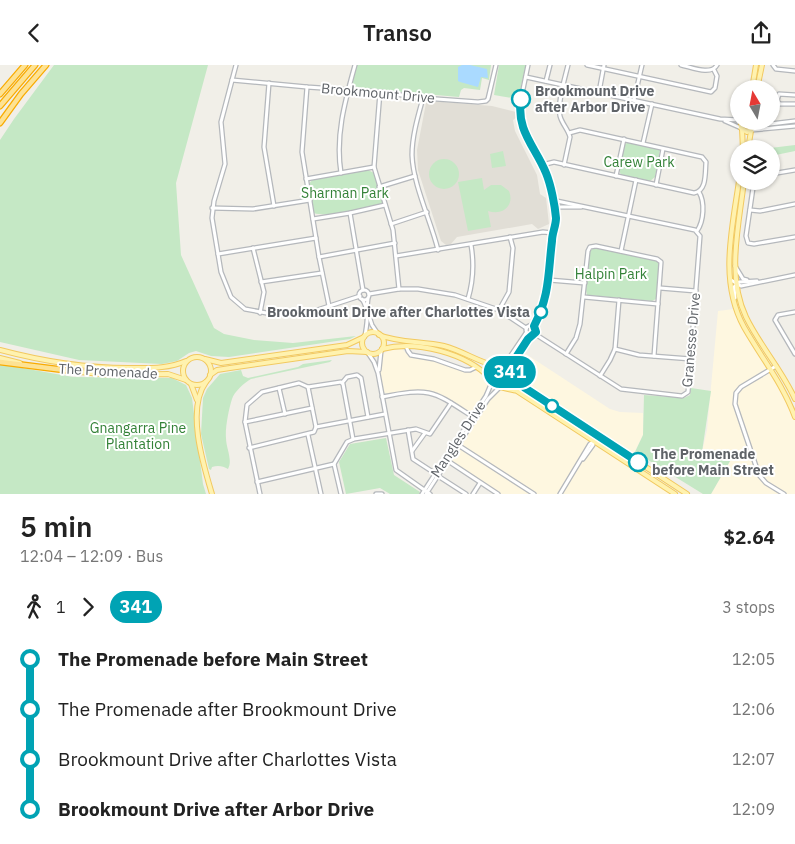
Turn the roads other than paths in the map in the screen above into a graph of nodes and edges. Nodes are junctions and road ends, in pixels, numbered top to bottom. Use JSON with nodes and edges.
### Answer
{"nodes":[{"id":1,"x":23,"y":65,"type":"edge"},
{"id":2,"x":35,"y":65,"type":"edge"},
{"id":3,"x":46,"y":65,"type":"edge"},
{"id":4,"x":236,"y":65,"type":"edge"},
{"id":5,"x":354,"y":65,"type":"edge"},
{"id":6,"x":496,"y":65,"type":"edge"},
{"id":7,"x":528,"y":65,"type":"edge"},
{"id":8,"x":550,"y":65,"type":"edge"},
{"id":9,"x":568,"y":65,"type":"edge"},
{"id":10,"x":587,"y":65,"type":"edge"},
{"id":11,"x":642,"y":65,"type":"edge"},
{"id":12,"x":681,"y":65,"type":"edge"},
{"id":13,"x":717,"y":65,"type":"edge"},
{"id":14,"x":756,"y":65,"type":"edge"},
{"id":15,"x":762,"y":65,"type":"edge"},
{"id":16,"x":773,"y":65,"type":"edge"},
{"id":17,"x":604,"y":67,"type":"edge"},
{"id":18,"x":714,"y":70,"type":"junction"},
{"id":19,"x":795,"y":71,"type":"edge"},
{"id":20,"x":640,"y":76,"type":"junction"},
{"id":21,"x":526,"y":77,"type":"junction"},
{"id":22,"x":232,"y":80,"type":"junction"},
{"id":23,"x":754,"y":80,"type":"edge"},
{"id":24,"x":759,"y":80,"type":"edge"},
{"id":25,"x":546,"y":81,"type":"junction"},
{"id":26,"x":269,"y":83,"type":"junction"},
{"id":27,"x":564,"y":85,"type":"junction"},
{"id":28,"x":307,"y":87,"type":"junction"},
{"id":29,"x":0,"y":89,"type":"edge"},
{"id":30,"x":348,"y":89,"type":"junction"},
{"id":31,"x":380,"y":91,"type":"junction"},
{"id":32,"x":599,"y":92,"type":"junction"},
{"id":33,"x":0,"y":94,"type":"edge"},
{"id":34,"x":795,"y":95,"type":"edge"},
{"id":35,"x":423,"y":98,"type":"junction"},
{"id":36,"x":634,"y":100,"type":"junction"},
{"id":37,"x":652,"y":104,"type":"junction"},
{"id":38,"x":795,"y":104,"type":"edge"},
{"id":39,"x":0,"y":106,"type":"edge"},
{"id":40,"x":720,"y":119,"type":"junction"},
{"id":41,"x":730,"y":120,"type":"edge"},
{"id":42,"x":795,"y":121,"type":"edge"},
{"id":43,"x":0,"y":123,"type":"edge"},
{"id":44,"x":780,"y":123,"type":"edge"},
{"id":45,"x":730,"y":124,"type":"edge"},
{"id":46,"x":795,"y":126,"type":"edge"},
{"id":47,"x":780,"y":127,"type":"edge"},
{"id":48,"x":743,"y":130,"type":"edge"},
{"id":49,"x":751,"y":130,"type":"joint"},
{"id":50,"x":569,"y":133,"type":"junction"},
{"id":51,"x":624,"y":139,"type":"junction"},
{"id":52,"x":749,"y":140,"type":"edge"},
{"id":53,"x":643,"y":143,"type":"junction"},
{"id":54,"x":663,"y":148,"type":"junction"},
{"id":55,"x":542,"y":165,"type":"junction"},
{"id":56,"x":564,"y":165,"type":"junction"},
{"id":57,"x":374,"y":167,"type":"junction"},
{"id":58,"x":795,"y":170,"type":"edge"},
{"id":59,"x":780,"y":172,"type":"edge"},
{"id":60,"x":341,"y":173,"type":"junction"},
{"id":61,"x":616,"y":175,"type":"junction"},
{"id":62,"x":415,"y":176,"type":"junction"},
{"id":63,"x":306,"y":179,"type":"junction"},
{"id":64,"x":636,"y":180,"type":"junction"},
{"id":65,"x":656,"y":185,"type":"junction"},
{"id":66,"x":380,"y":187,"type":"junction"},
{"id":67,"x":738,"y":190,"type":"edge"},
{"id":68,"x":743,"y":190,"type":"edge"},
{"id":69,"x":753,"y":190,"type":"edge"},
{"id":70,"x":699,"y":192,"type":"junction"},
{"id":71,"x":310,"y":200,"type":"junction"},
{"id":72,"x":552,"y":200,"type":"junction"},
{"id":73,"x":385,"y":205,"type":"junction"},
{"id":74,"x":795,"y":205,"type":"edge"},
{"id":75,"x":274,"y":206,"type":"junction"},
{"id":76,"x":589,"y":207,"type":"junction"},
{"id":77,"x":212,"y":208,"type":"junction"},
{"id":78,"x":554,"y":210,"type":"junction"},
{"id":79,"x":750,"y":210,"type":"junction"},
{"id":80,"x":427,"y":212,"type":"junction"},
{"id":81,"x":350,"y":213,"type":"junction"},
{"id":82,"x":628,"y":215,"type":"junction"},
{"id":83,"x":313,"y":219,"type":"junction"},
{"id":84,"x":391,"y":224,"type":"junction"},
{"id":85,"x":697,"y":231,"type":"junction"},
{"id":86,"x":553,"y":233,"type":"junction"},
{"id":87,"x":510,"y":237,"type":"junction"},
{"id":88,"x":795,"y":237,"type":"edge"},
{"id":89,"x":316,"y":238,"type":"junction"},
{"id":90,"x":394,"y":243,"type":"junction"},
{"id":91,"x":471,"y":245,"type":"junction"},
{"id":92,"x":253,"y":248,"type":"junction"},
{"id":93,"x":357,"y":250,"type":"junction"},
{"id":94,"x":438,"y":250,"type":"junction"},
{"id":95,"x":621,"y":251,"type":"junction"},
{"id":96,"x":218,"y":254,"type":"junction"},
{"id":97,"x":396,"y":256,"type":"junction"},
{"id":98,"x":319,"y":257,"type":"junction"},
{"id":99,"x":735,"y":266,"type":"junction"},
{"id":100,"x":322,"y":273,"type":"junction"},
{"id":101,"x":729,"y":275,"type":"junction"},
{"id":102,"x":795,"y":275,"type":"edge"},
{"id":103,"x":549,"y":280,"type":"junction"},
{"id":104,"x":748,"y":281,"type":"junction"},
{"id":105,"x":760,"y":281,"type":"junction"},
{"id":106,"x":262,"y":282,"type":"junction"},
{"id":107,"x":585,"y":283,"type":"junction"},
{"id":108,"x":739,"y":285,"type":"junction"},
{"id":109,"x":660,"y":288,"type":"junction"},
{"id":110,"x":399,"y":289,"type":"junction"},
{"id":111,"x":363,"y":290,"type":"junction"},
{"id":112,"x":696,"y":291,"type":"junction"},
{"id":113,"x":369,"y":296,"type":"junction"},
{"id":114,"x":361,"y":297,"type":"junction"},
{"id":115,"x":584,"y":297,"type":"junction"},
{"id":116,"x":468,"y":299,"type":"junction"},
{"id":117,"x":619,"y":300,"type":"junction"},
{"id":118,"x":658,"y":304,"type":"junction"},
{"id":119,"x":366,"y":305,"type":"junction"},
{"id":120,"x":330,"y":306,"type":"junction"},
{"id":121,"x":499,"y":310,"type":"junction"},
{"id":122,"x":795,"y":312,"type":"edge"},
{"id":123,"x":260,"y":313,"type":"junction"},
{"id":124,"x":738,"y":315,"type":"junction"},
{"id":125,"x":534,"y":326,"type":"junction"},
{"id":126,"x":526,"y":328,"type":"junction"},
{"id":127,"x":526,"y":333,"type":"junction"},
{"id":128,"x":378,"y":334,"type":"junction"},
{"id":129,"x":533,"y":335,"type":"junction"},
{"id":130,"x":365,"y":337,"type":"junction"},
{"id":131,"x":406,"y":346,"type":"junction"},
{"id":132,"x":615,"y":349,"type":"junction"},
{"id":133,"x":794,"y":349,"type":"edge"},
{"id":134,"x":0,"y":350,"type":"edge"},
{"id":135,"x":381,"y":350,"type":"junction"},
{"id":136,"x":368,"y":353,"type":"junction"},
{"id":137,"x":566,"y":354,"type":"junction"},
{"id":138,"x":795,"y":354,"type":"edge"},
{"id":139,"x":654,"y":356,"type":"junction"},
{"id":140,"x":0,"y":358,"type":"edge"},
{"id":141,"x":205,"y":359,"type":"junction"},
{"id":142,"x":691,"y":359,"type":"junction"},
{"id":143,"x":186,"y":361,"type":"junction"},
{"id":144,"x":0,"y":362,"type":"edge"},
{"id":145,"x":776,"y":366,"type":"junction"},
{"id":146,"x":477,"y":367,"type":"junction"},
{"id":147,"x":501,"y":367,"type":"junction"},
{"id":148,"x":770,"y":369,"type":"junction"},
{"id":149,"x":72,"y":371,"type":"junction"},
{"id":150,"x":378,"y":373,"type":"junction"},
{"id":151,"x":510,"y":374,"type":"junction"},
{"id":152,"x":210,"y":375,"type":"junction"},
{"id":153,"x":600,"y":376,"type":"junction"},
{"id":154,"x":186,"y":380,"type":"junction"},
{"id":155,"x":492,"y":381,"type":"junction"},
{"id":156,"x":206,"y":382,"type":"junction"},
{"id":157,"x":342,"y":383,"type":"junction"},
{"id":158,"x":190,"y":384,"type":"junction"},
{"id":159,"x":308,"y":387,"type":"junction"},
{"id":160,"x":502,"y":387,"type":"junction"},
{"id":161,"x":279,"y":388,"type":"junction"},
{"id":162,"x":382,"y":397,"type":"junction"},
{"id":163,"x":795,"y":399,"type":"edge"},
{"id":164,"x":197,"y":400,"type":"junction"},
{"id":165,"x":484,"y":400,"type":"junction"},
{"id":166,"x":451,"y":403,"type":"junction"},
{"id":167,"x":485,"y":405,"type":"junction"},
{"id":168,"x":312,"y":408,"type":"junction"},
{"id":169,"x":285,"y":413,"type":"junction"},
{"id":170,"x":385,"y":414,"type":"junction"},
{"id":171,"x":368,"y":417,"type":"junction"},
{"id":172,"x":473,"y":417,"type":"junction"},
{"id":173,"x":795,"y":417,"type":"edge"},
{"id":174,"x":350,"y":421,"type":"junction"},
{"id":175,"x":245,"y":422,"type":"junction"},
{"id":176,"x":316,"y":427,"type":"junction"},
{"id":177,"x":588,"y":429,"type":"junction"},
{"id":178,"x":408,"y":430,"type":"junction"},
{"id":179,"x":425,"y":433,"type":"junction"},
{"id":180,"x":389,"y":434,"type":"junction"},
{"id":181,"x":308,"y":435,"type":"junction"},
{"id":182,"x":353,"y":439,"type":"junction"},
{"id":183,"x":604,"y":440,"type":"junction"},
{"id":184,"x":594,"y":441,"type":"junction"},
{"id":185,"x":457,"y":444,"type":"junction"},
{"id":186,"x":249,"y":448,"type":"junction"},
{"id":187,"x":412,"y":451,"type":"junction"},
{"id":188,"x":448,"y":461,"type":"junction"},
{"id":189,"x":334,"y":464,"type":"junction"},
{"id":190,"x":316,"y":469,"type":"junction"},
{"id":191,"x":437,"y":475,"type":"junction"},
{"id":192,"x":257,"y":482,"type":"junction"},
{"id":193,"x":480,"y":483,"type":"junction"},
{"id":194,"x":426,"y":493,"type":"edge"},
{"id":195,"x":212,"y":494,"type":"edge"},
{"id":196,"x":260,"y":494,"type":"edge"},
{"id":197,"x":321,"y":494,"type":"edge"},
{"id":198,"x":341,"y":494,"type":"edge"},
{"id":199,"x":376,"y":494,"type":"edge"},
{"id":200,"x":382,"y":494,"type":"edge"},
{"id":201,"x":466,"y":494,"type":"edge"},
{"id":202,"x":473,"y":494,"type":"edge"},
{"id":203,"x":498,"y":494,"type":"edge"},
{"id":204,"x":534,"y":494,"type":"edge"},
{"id":205,"x":560,"y":494,"type":"edge"},
{"id":206,"x":675,"y":494,"type":"edge"},
{"id":207,"x":687,"y":494,"type":"edge"},
{"id":208,"x":784,"y":494,"type":"edge"}],
"edges":[{"from":1,"to":29,"type":"highway"},
{"from":1,"to":33,"type":"highway"},
{"from":2,"to":39,"type":"highway"},
{"from":3,"to":43,"type":"highway"},
{"from":4,"to":22,"type":"street"},
{"from":5,"to":30,"type":"street"},
{"from":6,"to":35,"type":"street","name":"Brookmount Drive"},
{"from":7,"to":21,"type":"street"},
{"from":8,"to":25,"type":"street"},
{"from":9,"to":27,"type":"street"},
{"from":10,"to":17,"type":"street"},
{"from":11,"to":20,"type":"street"},
{"from":12,"to":18,"type":"street"},
{"from":13,"to":18,"type":"street"},
{"from":14,"to":23,"type":"main road"},
{"from":15,"to":24,"type":"main road"},
{"from":16,"to":19,"type":"street"},
{"from":17,"to":20,"type":"street"},
{"from":17,"to":32,"type":"street"},
{"from":18,"to":20,"type":"street"},
{"from":20,"to":36,"type":"street"},
{"from":21,"to":25,"type":"street"},
{"from":21,"to":55,"type":"street"},
{"from":22,"to":26,"type":"street","name":"Brookmount Drive"},
{"from":22,"to":77,"type":"street"},
{"from":25,"to":27,"type":"street"},
{"from":26,"to":28,"type":"street","name":"Brookmount Drive"},
{"from":26,"to":75,"type":"street"},
{"from":27,"to":32,"type":"street"},
{"from":27,"to":50,"type":"street"},
{"from":28,"to":30,"type":"street","name":"Brookmount Drive"},
{"from":28,"to":63,"type":"street"},
{"from":30,"to":31,"type":"street","name":"Brookmount Drive"},
{"from":30,"to":60,"type":"street"},
{"from":31,"to":35,"type":"street","name":"Brookmount Drive"},
{"from":31,"to":57,"type":"street"},
{"from":32,"to":36,"type":"street"},
{"from":34,"to":38,"type":"street"},
{"from":35,"to":62,"type":"street"},
{"from":36,"to":37,"type":"street"},
{"from":37,"to":40,"type":"street"},
{"from":37,"to":53,"type":"street"},
{"from":40,"to":41,"type":"street"},
{"from":40,"to":45,"type":"street"},
{"from":42,"to":44,"type":"street"},
{"from":46,"to":47,"type":"street"},
{"from":48,"to":49,"type":"main road"},
{"from":49,"to":52,"type":"main road"},
{"from":50,"to":51,"type":"street"},
{"from":50,"to":56,"type":"street"},
{"from":51,"to":53,"type":"street"},
{"from":51,"to":61,"type":"street"},
{"from":53,"to":54,"type":"street"},
{"from":54,"to":65,"type":"street"},
{"from":54,"to":70,"type":"street"},
{"from":55,"to":56,"type":"street"},
{"from":55,"to":72,"type":"street"},
{"from":56,"to":61,"type":"street"},
{"from":57,"to":60,"type":"street"},
{"from":57,"to":66,"type":"street"},
{"from":58,"to":59,"type":"street"},
{"from":60,"to":63,"type":"street"},
{"from":61,"to":64,"type":"street"},
{"from":62,"to":66,"type":"street"},
{"from":62,"to":80,"type":"street"},
{"from":63,"to":71,"type":"street"},
{"from":64,"to":65,"type":"street"},
{"from":64,"to":82,"type":"street"},
{"from":65,"to":70,"type":"street"},
{"from":66,"to":73,"type":"street"},
{"from":67,"to":101,"type":"main road"},
{"from":68,"to":99,"type":"main road"},
{"from":69,"to":79,"type":"street"},
{"from":70,"to":85,"type":"street","name":"Granesse Drive"},
{"from":71,"to":75,"type":"street"},
{"from":71,"to":83,"type":"street"},
{"from":72,"to":76,"type":"street"},
{"from":72,"to":78,"type":"street"},
{"from":73,"to":81,"type":"street"},
{"from":73,"to":84,"type":"street"},
{"from":74,"to":79,"type":"street"},
{"from":75,"to":77,"type":"street"},
{"from":76,"to":78,"type":"street"},
{"from":76,"to":82,"type":"street"},
{"from":77,"to":96,"type":"street"},
{"from":78,"to":86,"type":"street"},
{"from":79,"to":88,"type":"street"},
{"from":80,"to":84,"type":"street"},
{"from":80,"to":94,"type":"street"},
{"from":81,"to":83,"type":"street"},
{"from":81,"to":93,"type":"street"},
{"from":82,"to":85,"type":"street"},
{"from":82,"to":95,"type":"street"},
{"from":83,"to":89,"type":"street"},
{"from":84,"to":90,"type":"street"},
{"from":85,"to":112,"type":"street","name":"Granesse Drive"},
{"from":86,"to":87,"type":"street"},
{"from":86,"to":103,"type":"street"},
{"from":87,"to":91,"type":"street"},
{"from":87,"to":121,"type":"street"},
{"from":89,"to":92,"type":"street"},
{"from":89,"to":98,"type":"street"},
{"from":90,"to":93,"type":"street"},
{"from":90,"to":97,"type":"street"},
{"from":91,"to":94,"type":"street"},
{"from":91,"to":116,"type":"street"},
{"from":92,"to":96,"type":"street"},
{"from":92,"to":106,"type":"street"},
{"from":93,"to":98,"type":"street"},
{"from":93,"to":111,"type":"street"},
{"from":94,"to":97,"type":"street"},
{"from":95,"to":107,"type":"street"},
{"from":95,"to":109,"type":"street"},
{"from":96,"to":123,"type":"street"},
{"from":97,"to":110,"type":"street"},
{"from":98,"to":100,"type":"street"},
{"from":99,"to":104,"type":"street"},
{"from":99,"to":108,"type":"main road"},
{"from":100,"to":106,"type":"street"},
{"from":100,"to":120,"type":"street"},
{"from":101,"to":108,"type":"street"},
{"from":101,"to":124,"type":"main road"},
{"from":102,"to":105,"type":"street"},
{"from":103,"to":107,"type":"street"},
{"from":103,"to":125,"type":"street"},
{"from":104,"to":105,"type":"street"},
{"from":104,"to":108,"type":"street"},
{"from":105,"to":108,"type":"street"},
{"from":106,"to":123,"type":"street"},
{"from":107,"to":115,"type":"street"},
{"from":108,"to":124,"type":"street"},
{"from":108,"to":145,"type":"main road"},
{"from":109,"to":112,"type":"street"},
{"from":109,"to":118,"type":"street"},
{"from":110,"to":113,"type":"street"},
{"from":110,"to":116,"type":"street"},
{"from":111,"to":113,"type":"street"},
{"from":111,"to":114,"type":"street"},
{"from":112,"to":142,"type":"street","name":"Granesse Drive"},
{"from":113,"to":114,"type":"street"},
{"from":113,"to":119,"type":"street"},
{"from":114,"to":119,"type":"street"},
{"from":114,"to":120,"type":"street"},
{"from":115,"to":117,"type":"street"},
{"from":115,"to":137,"type":"street"},
{"from":116,"to":121,"type":"street"},
{"from":117,"to":118,"type":"street"},
{"from":117,"to":132,"type":"street"},
{"from":118,"to":139,"type":"street"},
{"from":119,"to":128,"type":"street"},
{"from":119,"to":130,"type":"street"},
{"from":120,"to":123,"type":"street"},
{"from":121,"to":126,"type":"street"},
{"from":122,"to":133,"type":"street"},
{"from":124,"to":148,"type":"main road"},
{"from":125,"to":126,"type":"street"},
{"from":125,"to":129,"type":"street"},
{"from":126,"to":127,"type":"street"},
{"from":127,"to":129,"type":"street"},
{"from":127,"to":147,"type":"street"},
{"from":128,"to":130,"type":"main road"},
{"from":128,"to":135,"type":"main road"},
{"from":128,"to":147,"type":"main road"},
{"from":129,"to":137,"type":"street","name":"Granesse Drive"},
{"from":129,"to":151,"type":"street"},
{"from":130,"to":136,"type":"main road"},
{"from":130,"to":141,"type":"main road"},
{"from":131,"to":135,"type":"main road"},
{"from":131,"to":146,"type":"main road"},
{"from":131,"to":146,"type":"street"},
{"from":132,"to":139,"type":"street"},
{"from":132,"to":153,"type":"street"},
{"from":133,"to":138,"type":"street"},
{"from":134,"to":143,"type":"main road","name":"The Promenade"},
{"from":135,"to":136,"type":"main road"},
{"from":135,"to":150,"type":"street"},
{"from":136,"to":150,"type":"street"},
{"from":136,"to":152,"type":"main road"},
{"from":137,"to":153,"type":"street","name":"Granesse Drive"},
{"from":139,"to":142,"type":"street"},
{"from":140,"to":149,"type":"main road","name":"The Promenade"},
{"from":141,"to":143,"type":"main road"},
{"from":141,"to":152,"type":"main road"},
{"from":142,"to":153,"type":"street","name":"Granesse Drive"},
{"from":143,"to":154,"type":"main road"},
{"from":144,"to":149,"type":"highway"},
{"from":145,"to":148,"type":"street"},
{"from":145,"to":163,"type":"main road"},
{"from":146,"to":155,"type":"main road"},
{"from":147,"to":151,"type":"main road"},
{"from":147,"to":155,"type":"main road"},
{"from":148,"to":173,"type":"main road"},
{"from":148,"to":208,"type":"street"},
{"from":149,"to":154,"type":"main road","name":"The Promenade"},
{"from":150,"to":162,"type":"street"},
{"from":151,"to":160,"type":"main road"},
{"from":151,"to":177,"type":"main road"},
{"from":152,"to":156,"type":"main road"},
{"from":154,"to":158,"type":"main road"},
{"from":155,"to":160,"type":"main road"},
{"from":155,"to":165,"type":"street","name":"Mangles Drive"},
{"from":156,"to":158,"type":"main road"},
{"from":156,"to":164,"type":"main road"},
{"from":157,"to":159,"type":"street"},
{"from":157,"to":171,"type":"street"},
{"from":157,"to":174,"type":"street"},
{"from":158,"to":164,"type":"main road"},
{"from":159,"to":161,"type":"street"},
{"from":159,"to":168,"type":"street"},
{"from":160,"to":167,"type":"street","name":"Mangles Drive"},
{"from":160,"to":184,"type":"main road"},
{"from":161,"to":169,"type":"street"},
{"from":161,"to":175,"type":"street"},
{"from":162,"to":166,"type":"street"},
{"from":162,"to":170,"type":"street"},
{"from":164,"to":195,"type":"main road"},
{"from":165,"to":167,"type":"street"},
{"from":165,"to":172,"type":"street","name":"Mangles Drive"},
{"from":166,"to":172,"type":"street"},
{"from":166,"to":179,"type":"street"},
{"from":167,"to":185,"type":"street","name":"Mangles Drive"},
{"from":168,"to":169,"type":"street"},
{"from":168,"to":176,"type":"street"},
{"from":169,"to":175,"type":"street"},
{"from":170,"to":171,"type":"street"},
{"from":170,"to":180,"type":"street"},
{"from":171,"to":174,"type":"street"},
{"from":172,"to":185,"type":"street","name":"Mangles Drive"},
{"from":174,"to":176,"type":"street"},
{"from":174,"to":182,"type":"street"},
{"from":175,"to":186,"type":"street"},
{"from":176,"to":181,"type":"street"},
{"from":177,"to":183,"type":"main road"},
{"from":177,"to":184,"type":"street"},
{"from":178,"to":179,"type":"street"},
{"from":178,"to":180,"type":"street"},
{"from":178,"to":187,"type":"street"},
{"from":179,"to":187,"type":"street"},
{"from":180,"to":182,"type":"street"},
{"from":180,"to":194,"type":"street"},
{"from":181,"to":186,"type":"street"},
{"from":181,"to":190,"type":"street"},
{"from":182,"to":189,"type":"street"},
{"from":183,"to":184,"type":"street"},
{"from":183,"to":207,"type":"main road"},
{"from":184,"to":205,"type":"street"},
{"from":184,"to":206,"type":"main road"},
{"from":185,"to":188,"type":"street","name":"Mangles Drive"},
{"from":185,"to":191,"type":"street","name":"Mangles Drive"},
{"from":185,"to":204,"type":"street"},
{"from":186,"to":192,"type":"street"},
{"from":187,"to":191,"type":"street"},
{"from":188,"to":191,"type":"street","name":"Mangles Drive"},
{"from":188,"to":193,"type":"street"},
{"from":189,"to":190,"type":"street"},
{"from":189,"to":198,"type":"street"},
{"from":190,"to":192,"type":"street"},
{"from":190,"to":197,"type":"street"},
{"from":191,"to":194,"type":"street","name":"Mangles Drive"},
{"from":191,"to":201,"type":"street"},
{"from":192,"to":196,"type":"street"},
{"from":193,"to":202,"type":"street"},
{"from":193,"to":203,"type":"street"},
{"from":199,"to":200,"type":"street"}]}
